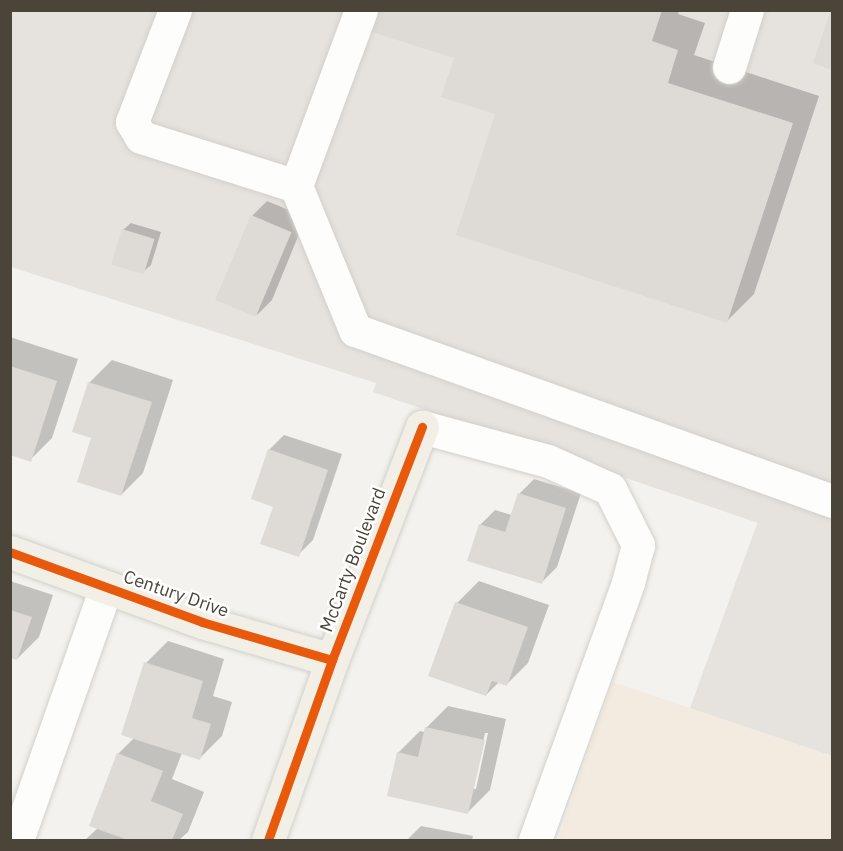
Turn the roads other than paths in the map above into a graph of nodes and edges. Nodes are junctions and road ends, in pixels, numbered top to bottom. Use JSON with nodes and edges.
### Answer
{"nodes":[{"id":1,"x":175,"y":10,"type":"edge"},
{"id":2,"x":361,"y":10,"type":"edge"},
{"id":3,"x":747,"y":10,"type":"edge"},
{"id":4,"x":729,"y":67,"type":"dead end"},
{"id":5,"x":296,"y":186,"type":"junction"},
{"id":6,"x":422,"y":427,"type":"joint"},
{"id":7,"x":832,"y":498,"type":"edge"},
{"id":8,"x":10,"y":552,"type":"edge"},
{"id":9,"x":106,"y":587,"type":"junction"},
{"id":10,"x":333,"y":660,"type":"junction"},
{"id":11,"x":17,"y":840,"type":"edge"},
{"id":12,"x":267,"y":840,"type":"edge"},
{"id":13,"x":535,"y":840,"type":"edge"}],
"edges":[{"from":1,"to":5,"type":"lane"},
{"from":2,"to":5,"type":"lane"},
{"from":3,"to":4,"type":"lane"},
{"from":5,"to":7,"type":"lane"},
{"from":6,"to":10,"type":"main road","name":"McCarty Boulevard"},
{"from":6,"to":13,"type":"lane"},
{"from":8,"to":9,"type":"main road","name":"Century Drive"},
{"from":9,"to":10,"type":"main road","name":"Century Drive"},
{"from":9,"to":11,"type":"lane"},
{"from":10,"to":12,"type":"main road","name":"McCarty Boulevard"}]}
